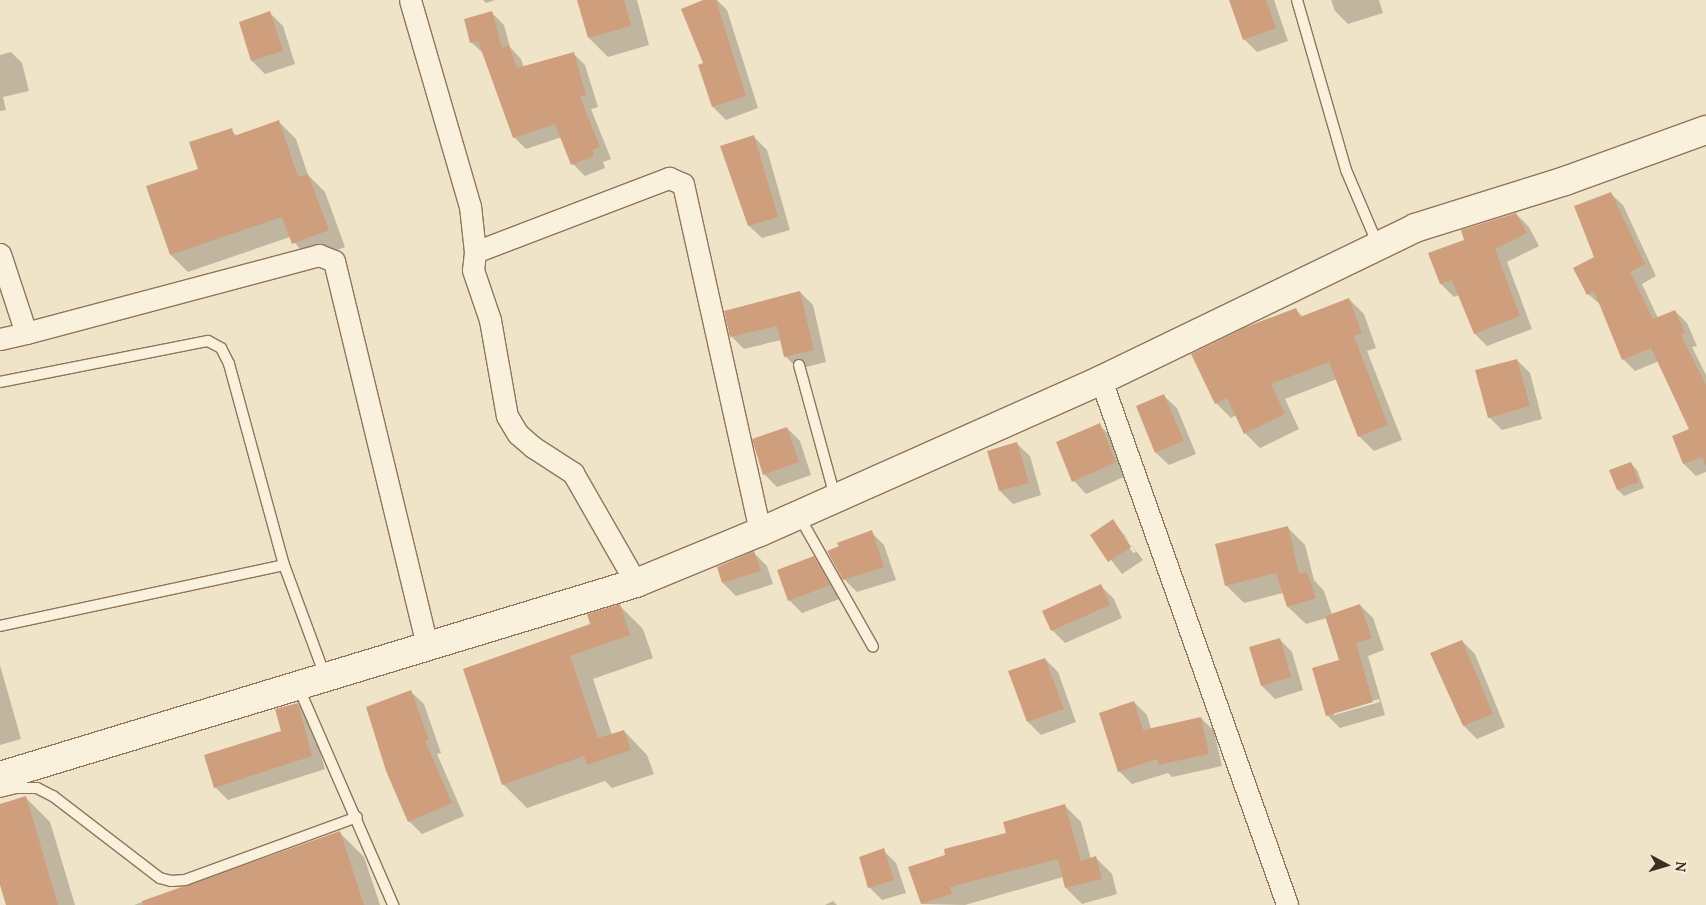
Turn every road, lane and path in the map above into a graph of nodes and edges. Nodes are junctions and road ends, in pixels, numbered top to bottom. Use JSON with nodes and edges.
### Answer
{"nodes":[{"id":1,"x":410,"y":0,"type":"edge"},
{"id":2,"x":1297,"y":0,"type":"edge"},
{"id":3,"x":1706,"y":130,"type":"edge"},
{"id":4,"x":1378,"y":246,"type":"junction"},
{"id":5,"x":475,"y":252,"type":"junction"},
{"id":6,"x":0,"y":254,"type":"edge"},
{"id":7,"x":26,"y":333,"type":"junction"},
{"id":8,"x":0,"y":339,"type":"edge"},
{"id":9,"x":799,"y":365,"type":"dead end"},
{"id":10,"x":1101,"y":380,"type":"junction"},
{"id":11,"x":0,"y":382,"type":"edge"},
{"id":12,"x":836,"y":498,"type":"junction"},
{"id":13,"x":798,"y":515,"type":"junction"},
{"id":14,"x":760,"y":532,"type":"junction"},
{"id":15,"x":284,"y":565,"type":"junction"},
{"id":16,"x":636,"y":583,"type":"junction"},
{"id":17,"x":0,"y":626,"type":"edge"},
{"id":18,"x":428,"y":646,"type":"junction"},
{"id":19,"x":873,"y":646,"type":"dead end"},
{"id":20,"x":326,"y":677,"type":"junction"},
{"id":21,"x":298,"y":685,"type":"junction"},
{"id":22,"x":0,"y":776,"type":"edge"},
{"id":23,"x":0,"y":792,"type":"edge"},
{"id":24,"x":357,"y":816,"type":"junction"},
{"id":25,"x":1287,"y":904,"type":"edge"},
{"id":26,"x":393,"y":905,"type":"edge"}],
"edges":[{"from":1,"to":5,"type":"street"},
{"from":2,"to":4,"type":"lane"},
{"from":3,"to":4,"type":"street"},
{"from":4,"to":10,"type":"street"},
{"from":5,"to":14,"type":"street"},
{"from":5,"to":16,"type":"street"},
{"from":6,"to":7,"type":"street"},
{"from":7,"to":8,"type":"street"},
{"from":7,"to":18,"type":"street"},
{"from":9,"to":12,"type":"lane"},
{"from":10,"to":12,"type":"street"},
{"from":10,"to":25,"type":"street"},
{"from":11,"to":15,"type":"lane"},
{"from":12,"to":13,"type":"street"},
{"from":13,"to":14,"type":"street"},
{"from":13,"to":19,"type":"lane"},
{"from":14,"to":16,"type":"street"},
{"from":15,"to":17,"type":"lane"},
{"from":15,"to":20,"type":"lane"},
{"from":16,"to":18,"type":"street"},
{"from":18,"to":20,"type":"street"},
{"from":20,"to":21,"type":"street"},
{"from":21,"to":22,"type":"street"},
{"from":21,"to":24,"type":"lane"},
{"from":23,"to":24,"type":"lane"},
{"from":24,"to":26,"type":"lane"}]}
